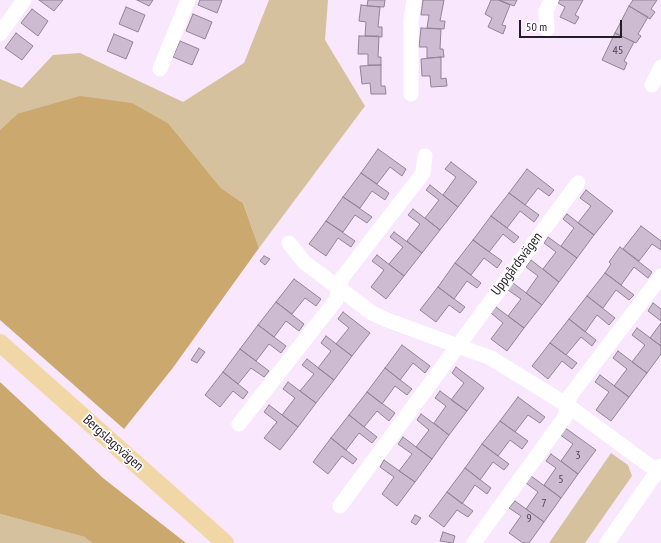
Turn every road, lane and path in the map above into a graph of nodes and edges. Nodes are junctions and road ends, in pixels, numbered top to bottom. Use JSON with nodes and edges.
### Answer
{"nodes":[{"id":1,"x":24,"y":0,"type":"edge"},
{"id":2,"x":188,"y":0,"type":"edge"},
{"id":3,"x":414,"y":0,"type":"edge"},
{"id":4,"x":551,"y":0,"type":"edge"},
{"id":5,"x":547,"y":29,"type":"dead end"},
{"id":6,"x":0,"y":34,"type":"edge"},
{"id":7,"x":661,"y":67,"type":"edge"},
{"id":8,"x":160,"y":69,"type":"dead end"},
{"id":9,"x":652,"y":85,"type":"dead end"},
{"id":10,"x":411,"y":94,"type":"dead end"},
{"id":11,"x":425,"y":156,"type":"dead end"},
{"id":12,"x":578,"y":183,"type":"dead end"},
{"id":13,"x":289,"y":243,"type":"dead end"},
{"id":14,"x":661,"y":276,"type":"edge"},
{"id":15,"x":340,"y":289,"type":"junction"},
{"id":16,"x":0,"y":343,"type":"edge"},
{"id":17,"x":457,"y":345,"type":"junction"},
{"id":18,"x":567,"y":405,"type":"junction"},
{"id":19,"x":239,"y":424,"type":"dead end"},
{"id":20,"x":659,"y":468,"type":"edge"},
{"id":21,"x":340,"y":506,"type":"dead end"},
{"id":22,"x":474,"y":542,"type":"edge"},
{"id":23,"x":225,"y":543,"type":"edge"},
{"id":24,"x":607,"y":543,"type":"edge"}],
"edges":[{"from":1,"to":6,"type":"street"},
{"from":2,"to":8,"type":"street"},
{"from":3,"to":10,"type":"street"},
{"from":4,"to":5,"type":"street"},
{"from":7,"to":9,"type":"street"},
{"from":11,"to":15,"type":"street"},
{"from":12,"to":17,"type":"street","name":"Uppgårdsvägen"},
{"from":13,"to":15,"type":"street"},
{"from":14,"to":18,"type":"street"},
{"from":15,"to":17,"type":"street"},
{"from":15,"to":19,"type":"street"},
{"from":16,"to":23,"type":"main road","name":"Bergslagsvägen"},
{"from":17,"to":18,"type":"street"},
{"from":17,"to":21,"type":"street","name":"Uppgårdsvägen"},
{"from":18,"to":20,"type":"street"},
{"from":18,"to":22,"type":"street"},
{"from":20,"to":24,"type":"street"}]}
